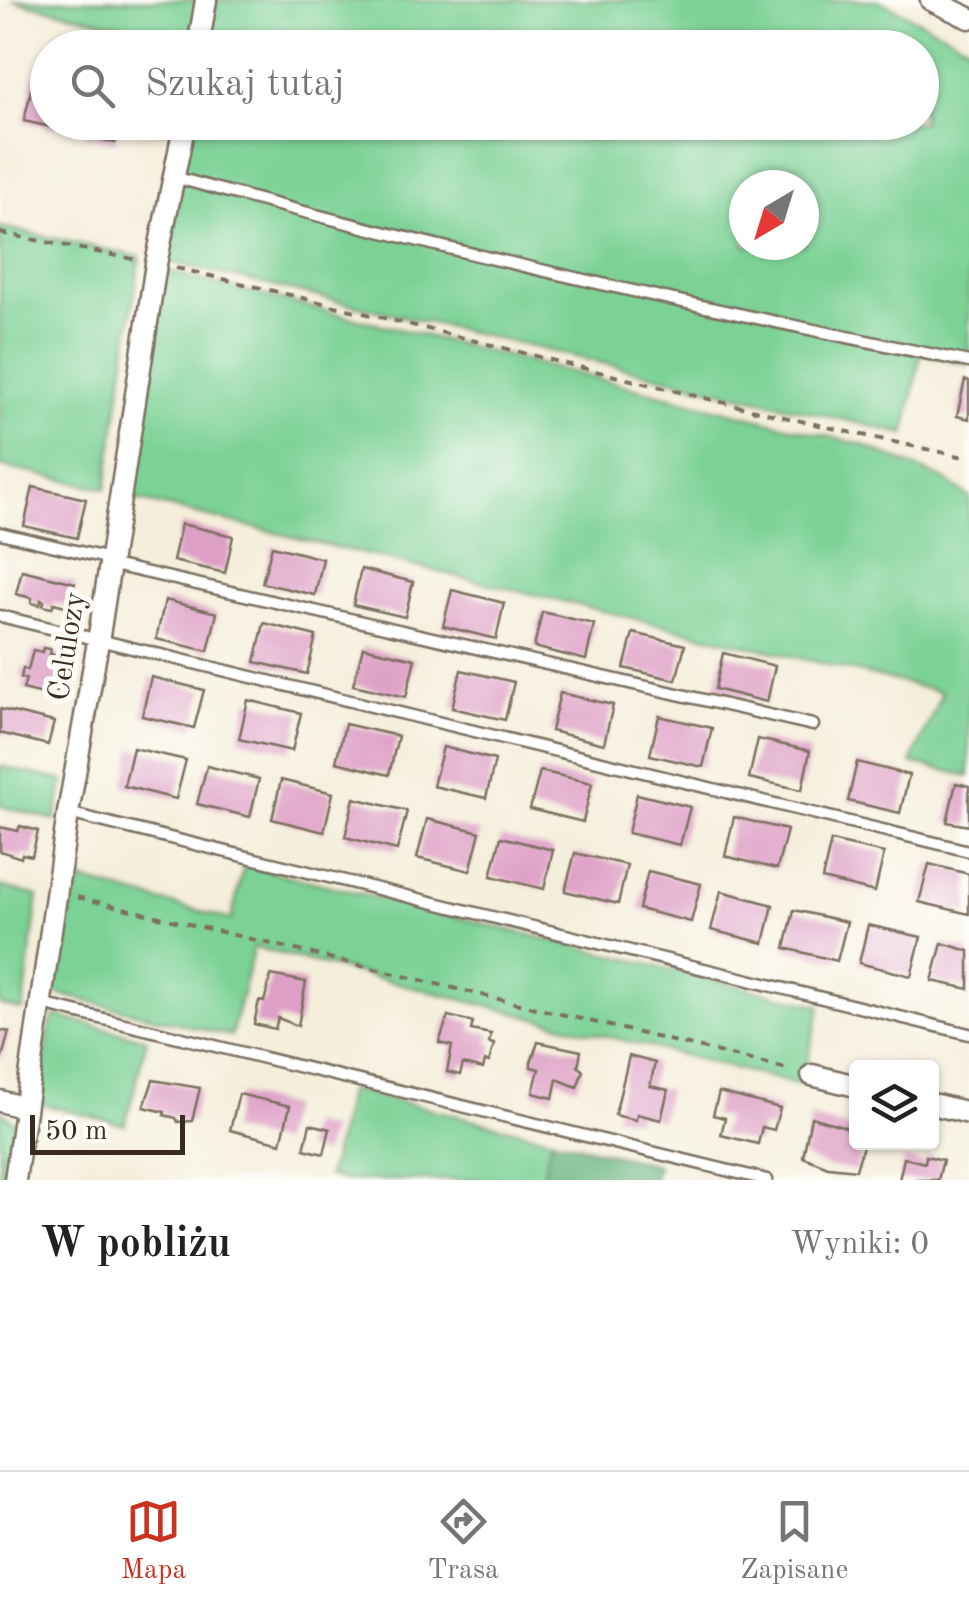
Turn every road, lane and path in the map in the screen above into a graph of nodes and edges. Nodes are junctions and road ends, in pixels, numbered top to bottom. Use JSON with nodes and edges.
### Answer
{"nodes":[{"id":1,"x":206,"y":0,"type":"edge"},
{"id":2,"x":931,"y":0,"type":"edge"},
{"id":3,"x":969,"y":18,"type":"edge"},
{"id":4,"x":201,"y":30,"type":"edge"},
{"id":5,"x":181,"y":140,"type":"edge"},
{"id":6,"x":174,"y":177,"type":"junction"},
{"id":7,"x":0,"y":233,"type":"edge"},
{"id":8,"x":156,"y":264,"type":"junction"},
{"id":9,"x":969,"y":362,"type":"edge"},
{"id":10,"x":969,"y":458,"type":"edge"},
{"id":11,"x":0,"y":533,"type":"edge"},
{"id":12,"x":110,"y":562,"type":"junction"},
{"id":13,"x":0,"y":616,"type":"edge"},
{"id":14,"x":98,"y":642,"type":"junction"},
{"id":15,"x":812,"y":724,"type":"dead end"},
{"id":16,"x":68,"y":812,"type":"junction"},
{"id":17,"x":969,"y":851,"type":"edge"},
{"id":18,"x":58,"y":892,"type":"junction"},
{"id":19,"x":42,"y":1004,"type":"junction"},
{"id":20,"x":969,"y":1034,"type":"edge"},
{"id":21,"x":812,"y":1075,"type":"joint"},
{"id":22,"x":849,"y":1084,"type":"edge"},
{"id":23,"x":0,"y":1101,"type":"edge"},
{"id":24,"x":939,"y":1106,"type":"edge"},
{"id":25,"x":24,"y":1108,"type":"junction"},
{"id":26,"x":969,"y":1112,"type":"edge"},
{"id":27,"x":14,"y":1180,"type":"edge"},
{"id":28,"x":767,"y":1180,"type":"edge"}],
"edges":[{"from":1,"to":4,"type":"street"},
{"from":2,"to":3,"type":"street"},
{"from":5,"to":6,"type":"street","name":"Celulozy"},
{"from":6,"to":8,"type":"street","name":"Celulozy"},
{"from":6,"to":9,"type":"lane"},
{"from":7,"to":8,"type":"path"},
{"from":8,"to":10,"type":"path"},
{"from":8,"to":12,"type":"street","name":"Celulozy"},
{"from":11,"to":12,"type":"lane"},
{"from":12,"to":14,"type":"street","name":"Celulozy"},
{"from":12,"to":15,"type":"lane"},
{"from":13,"to":14,"type":"lane"},
{"from":14,"to":16,"type":"street","name":"Celulozy"},
{"from":14,"to":17,"type":"lane"},
{"from":16,"to":18,"type":"street","name":"Celulozy"},
{"from":16,"to":20,"type":"lane"},
{"from":18,"to":19,"type":"street","name":"Celulozy"},
{"from":18,"to":21,"type":"path"},
{"from":19,"to":25,"type":"street","name":"Celulozy"},
{"from":19,"to":28,"type":"lane"},
{"from":21,"to":22,"type":"street"},
{"from":23,"to":25,"type":"street"},
{"from":24,"to":26,"type":"street"},
{"from":25,"to":27,"type":"street","name":"Celulozy"}]}
